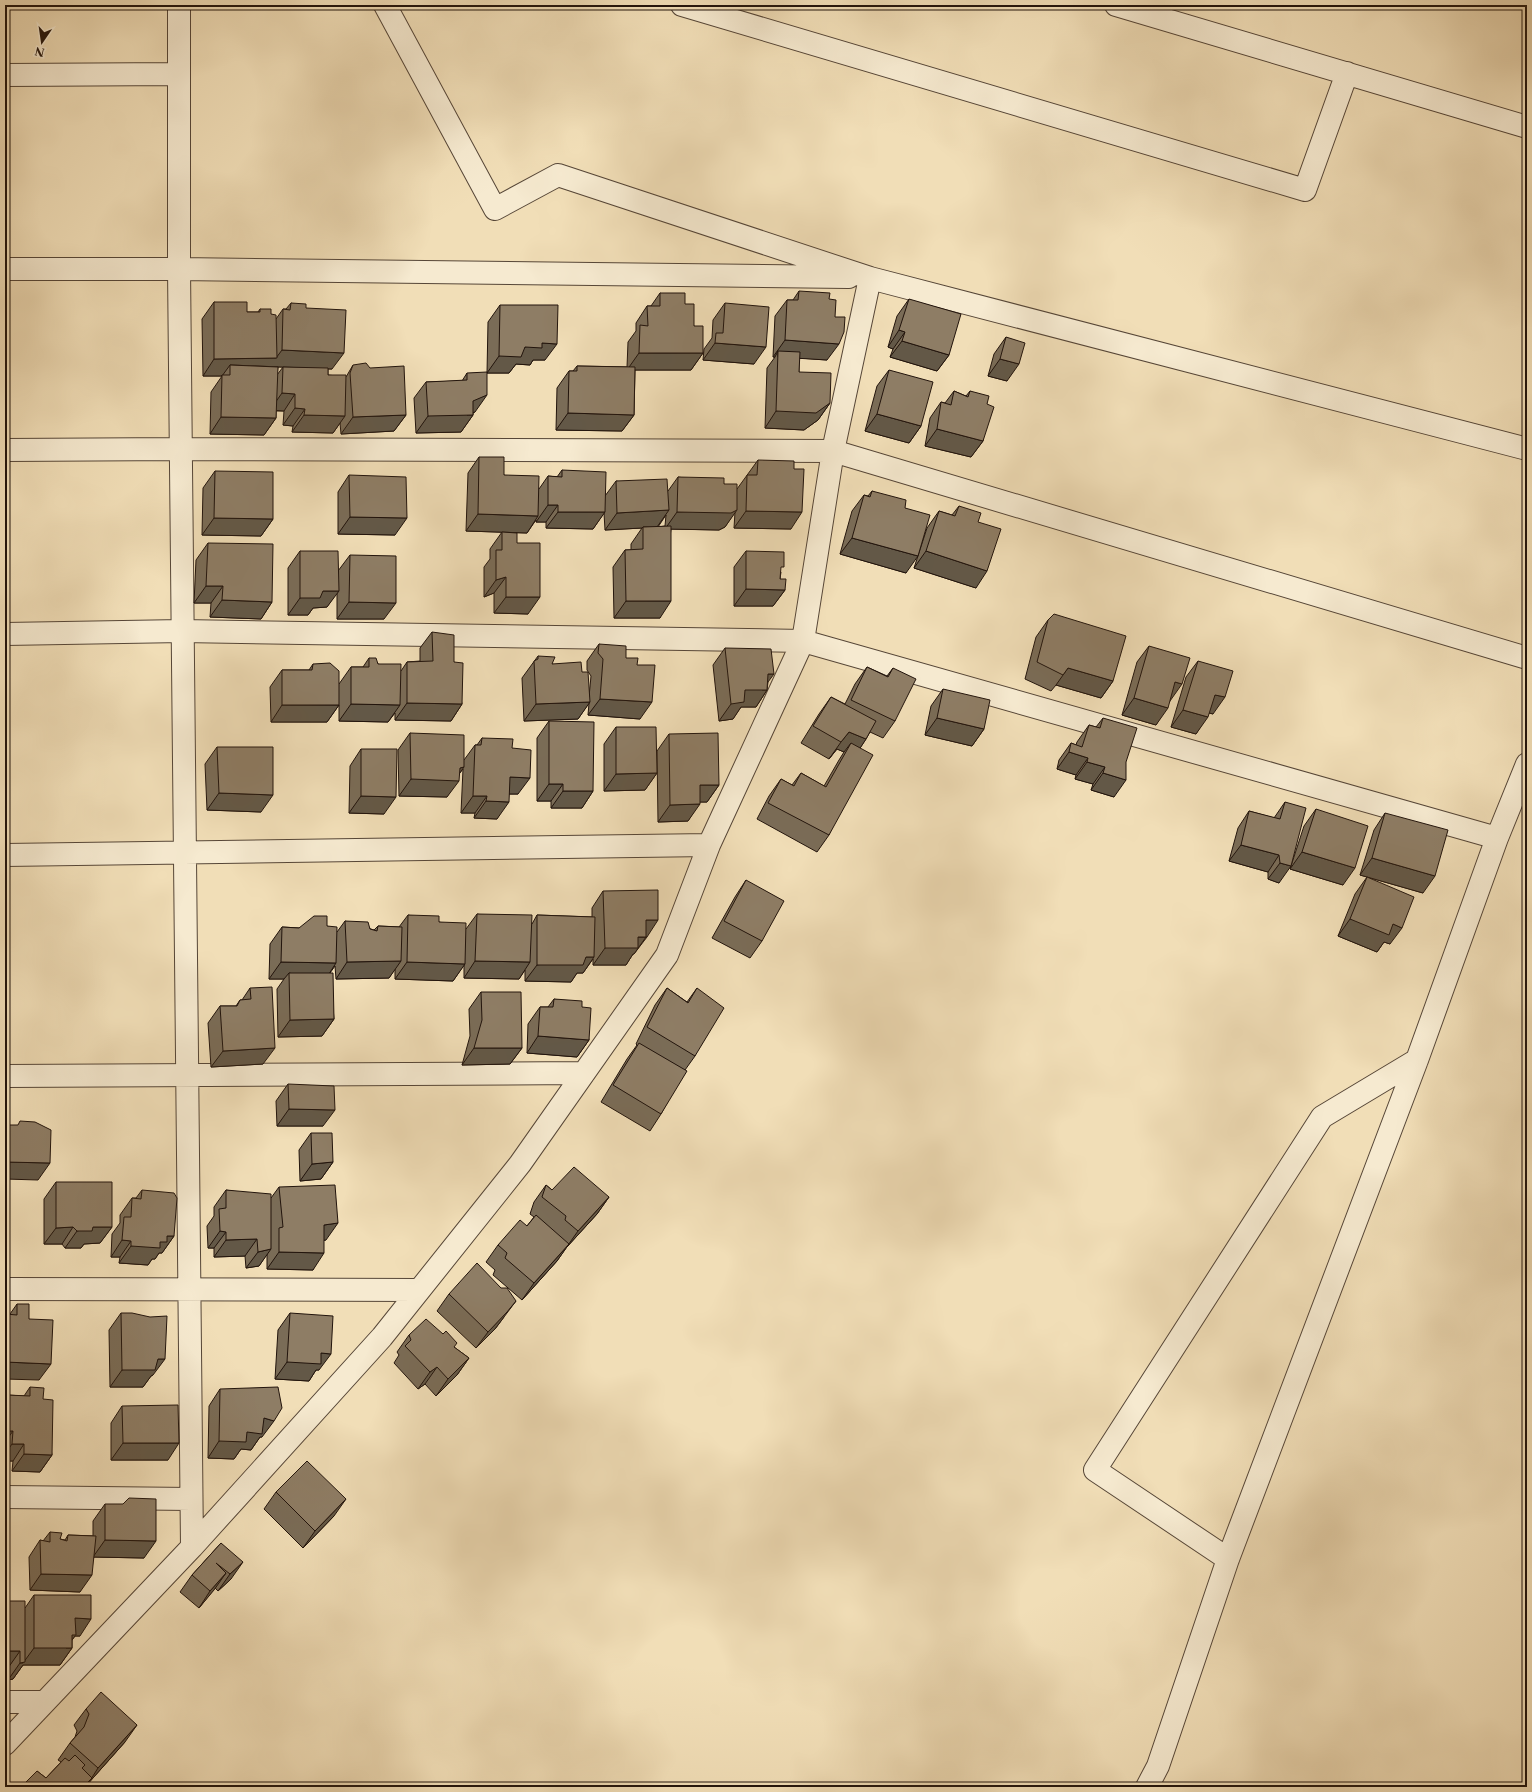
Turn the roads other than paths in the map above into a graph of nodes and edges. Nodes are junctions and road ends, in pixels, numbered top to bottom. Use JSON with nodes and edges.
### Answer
{"nodes":[{"id":1,"x":179,"y":5,"type":"edge"},
{"id":2,"x":385,"y":5,"type":"edge"},
{"id":3,"x":682,"y":5,"type":"edge"},
{"id":4,"x":1116,"y":5,"type":"edge"},
{"id":5,"x":1347,"y":73,"type":"junction"},
{"id":6,"x":179,"y":74,"type":"junction"},
{"id":7,"x":5,"y":75,"type":"edge"},
{"id":8,"x":1527,"y":127,"type":"edge"},
{"id":9,"x":5,"y":269,"type":"edge"},
{"id":10,"x":179,"y":269,"type":"junction"},
{"id":11,"x":870,"y":278,"type":"junction"},
{"id":12,"x":181,"y":449,"type":"junction"},
{"id":13,"x":1527,"y":449,"type":"edge"},
{"id":14,"x":5,"y":450,"type":"edge"},
{"id":15,"x":833,"y":451,"type":"junction"},
{"id":16,"x":182,"y":631,"type":"junction"},
{"id":17,"x":5,"y":634,"type":"edge"},
{"id":18,"x":804,"y":640,"type":"junction"},
{"id":19,"x":1527,"y":658,"type":"edge"},
{"id":20,"x":1527,"y":764,"type":"edge"},
{"id":21,"x":1497,"y":838,"type":"junction"},
{"id":22,"x":709,"y":845,"type":"junction"},
{"id":23,"x":185,"y":854,"type":"junction"},
{"id":24,"x":5,"y":856,"type":"edge"},
{"id":25,"x":1417,"y":1060,"type":"junction"},
{"id":26,"x":584,"y":1073,"type":"junction"},
{"id":27,"x":187,"y":1075,"type":"junction"},
{"id":28,"x":5,"y":1076,"type":"edge"},
{"id":29,"x":189,"y":1288,"type":"junction"},
{"id":30,"x":5,"y":1289,"type":"edge"},
{"id":31,"x":419,"y":1290,"type":"junction"},
{"id":32,"x":5,"y":1496,"type":"edge"},
{"id":33,"x":192,"y":1500,"type":"junction"},
{"id":34,"x":192,"y":1547,"type":"junction"},
{"id":35,"x":1228,"y":1559,"type":"junction"},
{"id":36,"x":5,"y":1702,"type":"edge"},
{"id":37,"x":43,"y":1702,"type":"junction"},
{"id":38,"x":5,"y":1744,"type":"edge"},
{"id":39,"x":1147,"y":1787,"type":"edge"}],
"edges":[{"from":1,"to":6,"type":"street"},
{"from":2,"to":11,"type":"street"},
{"from":3,"to":5,"type":"street"},
{"from":4,"to":5,"type":"street"},
{"from":5,"to":8,"type":"street"},
{"from":6,"to":7,"type":"street"},
{"from":6,"to":10,"type":"street"},
{"from":9,"to":10,"type":"street"},
{"from":10,"to":11,"type":"street"},
{"from":10,"to":12,"type":"street"},
{"from":11,"to":13,"type":"street"},
{"from":11,"to":15,"type":"street"},
{"from":12,"to":14,"type":"street"},
{"from":12,"to":15,"type":"street"},
{"from":12,"to":16,"type":"street"},
{"from":15,"to":18,"type":"street"},
{"from":15,"to":19,"type":"street"},
{"from":16,"to":17,"type":"street"},
{"from":16,"to":18,"type":"street"},
{"from":16,"to":23,"type":"street"},
{"from":18,"to":21,"type":"street"},
{"from":18,"to":22,"type":"street"},
{"from":20,"to":21,"type":"street"},
{"from":21,"to":25,"type":"street"},
{"from":22,"to":23,"type":"street"},
{"from":22,"to":26,"type":"street"},
{"from":23,"to":24,"type":"street"},
{"from":23,"to":27,"type":"street"},
{"from":25,"to":35,"type":"street"},
{"from":25,"to":35,"type":"street"},
{"from":26,"to":27,"type":"street"},
{"from":26,"to":31,"type":"street"},
{"from":27,"to":28,"type":"street"},
{"from":27,"to":29,"type":"street"},
{"from":29,"to":30,"type":"street"},
{"from":29,"to":31,"type":"street"},
{"from":29,"to":33,"type":"street"},
{"from":31,"to":34,"type":"street"},
{"from":32,"to":33,"type":"street"},
{"from":33,"to":34,"type":"street"},
{"from":34,"to":37,"type":"street"},
{"from":35,"to":39,"type":"street"},
{"from":36,"to":37,"type":"street"},
{"from":37,"to":38,"type":"street"}]}
